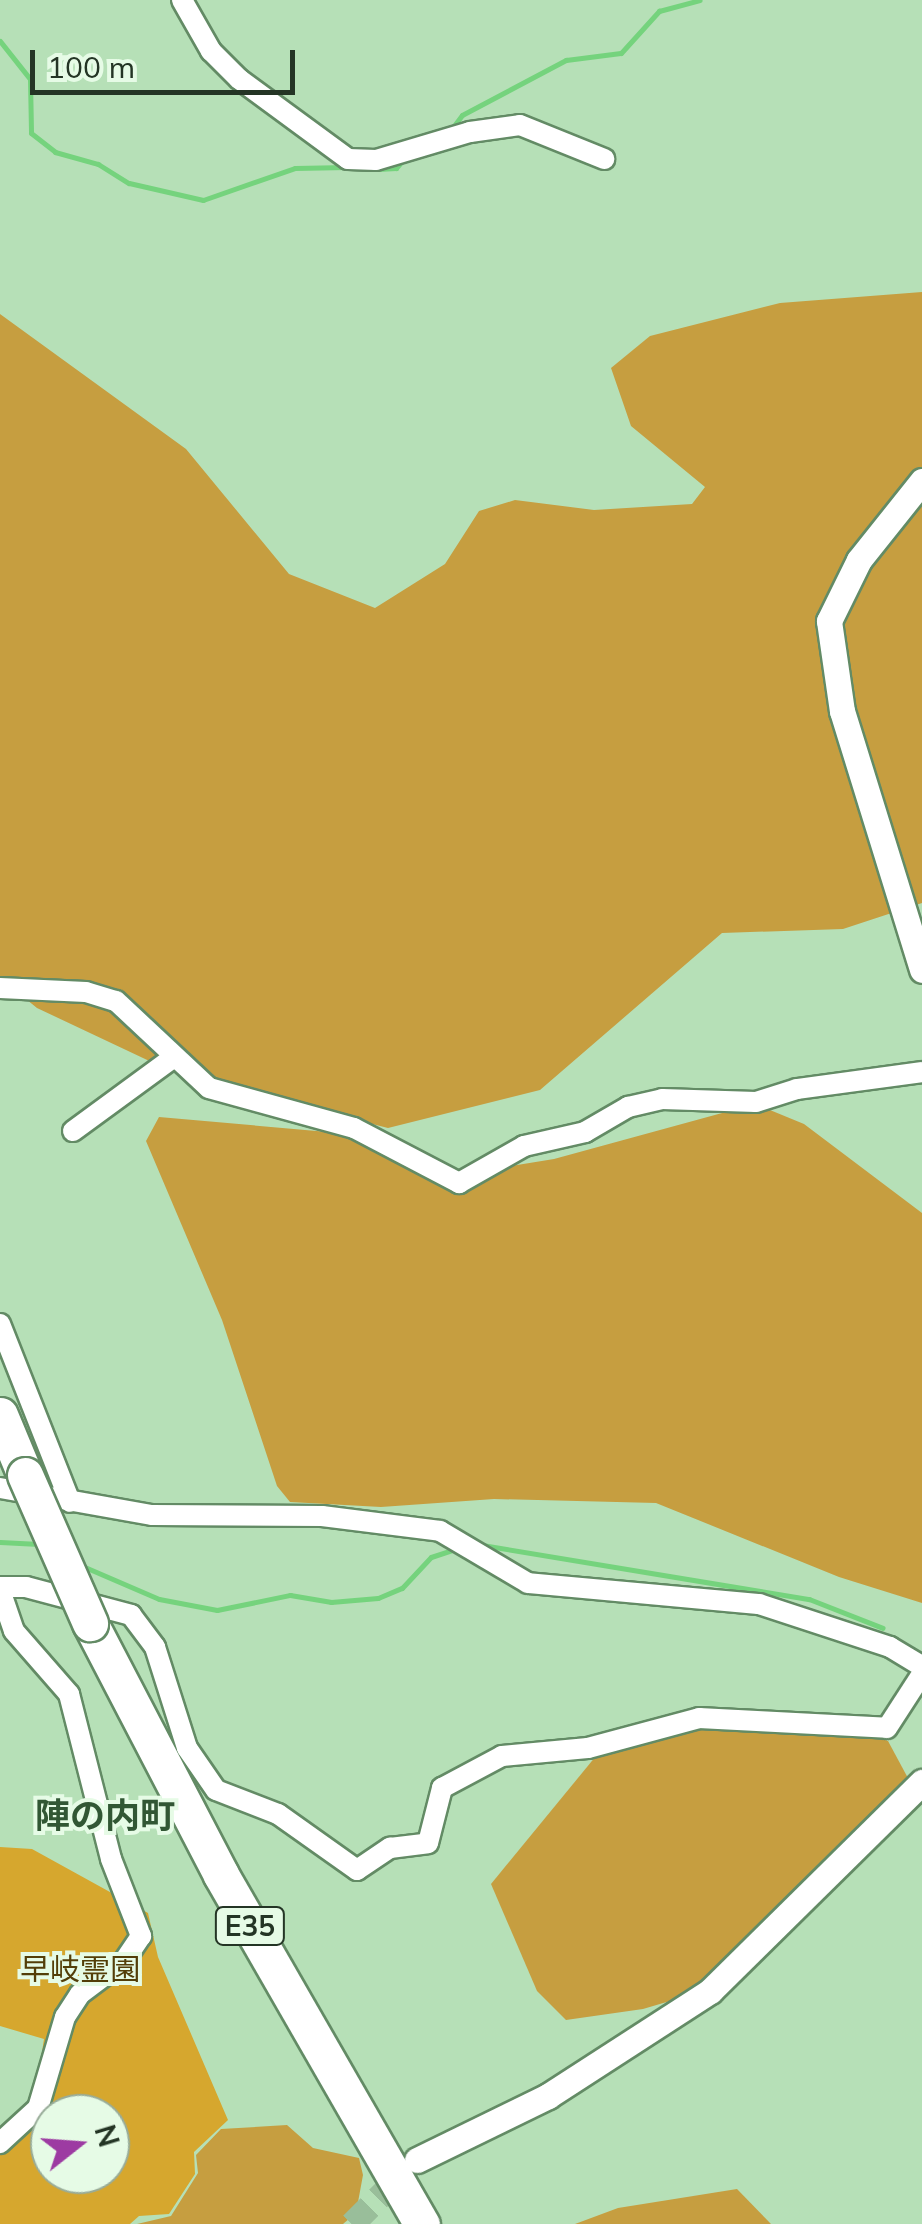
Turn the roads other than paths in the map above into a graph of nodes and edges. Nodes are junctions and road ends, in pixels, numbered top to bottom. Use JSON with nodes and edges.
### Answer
{"nodes":[{"id":1,"x":182,"y":0,"type":"edge"},
{"id":2,"x":604,"y":159,"type":"dead end"},
{"id":3,"x":922,"y":482,"type":"edge"},
{"id":4,"x":922,"y":970,"type":"edge"},
{"id":5,"x":0,"y":988,"type":"edge"},
{"id":6,"x":174,"y":1058,"type":"junction"},
{"id":7,"x":922,"y":1072,"type":"edge"},
{"id":8,"x":73,"y":1131,"type":"dead end"},
{"id":9,"x":0,"y":1324,"type":"edge"},
{"id":10,"x":0,"y":1414,"type":"edge"},
{"id":11,"x":13,"y":1482,"type":"edge"},
{"id":12,"x":70,"y":1502,"type":"junction"},
{"id":13,"x":0,"y":1588,"type":"edge"},
{"id":14,"x":922,"y":1666,"type":"edge"},
{"id":15,"x":922,"y":1674,"type":"edge"},
{"id":16,"x":922,"y":1782,"type":"edge"},
{"id":17,"x":0,"y":2143,"type":"edge"},
{"id":18,"x":417,"y":2160,"type":"tunnel mouth"},
{"id":19,"x":422,"y":2224,"type":"edge"}],
"edges":[{"from":1,"to":2,"type":"street"},
{"from":3,"to":4,"type":"street"},
{"from":5,"to":6,"type":"street"},
{"from":6,"to":7,"type":"street"},
{"from":6,"to":8,"type":"street"},
{"from":9,"to":12,"type":"street"},
{"from":10,"to":11,"type":"highway","number":"E35"},
{"from":11,"to":12,"type":"street"},
{"from":11,"to":19,"type":"highway","number":"E35","bridge":true},
{"from":12,"to":14,"type":"street"},
{"from":13,"to":15,"type":"street"},
{"from":13,"to":17,"type":"street"},
{"from":16,"to":18,"type":"street"}]}
